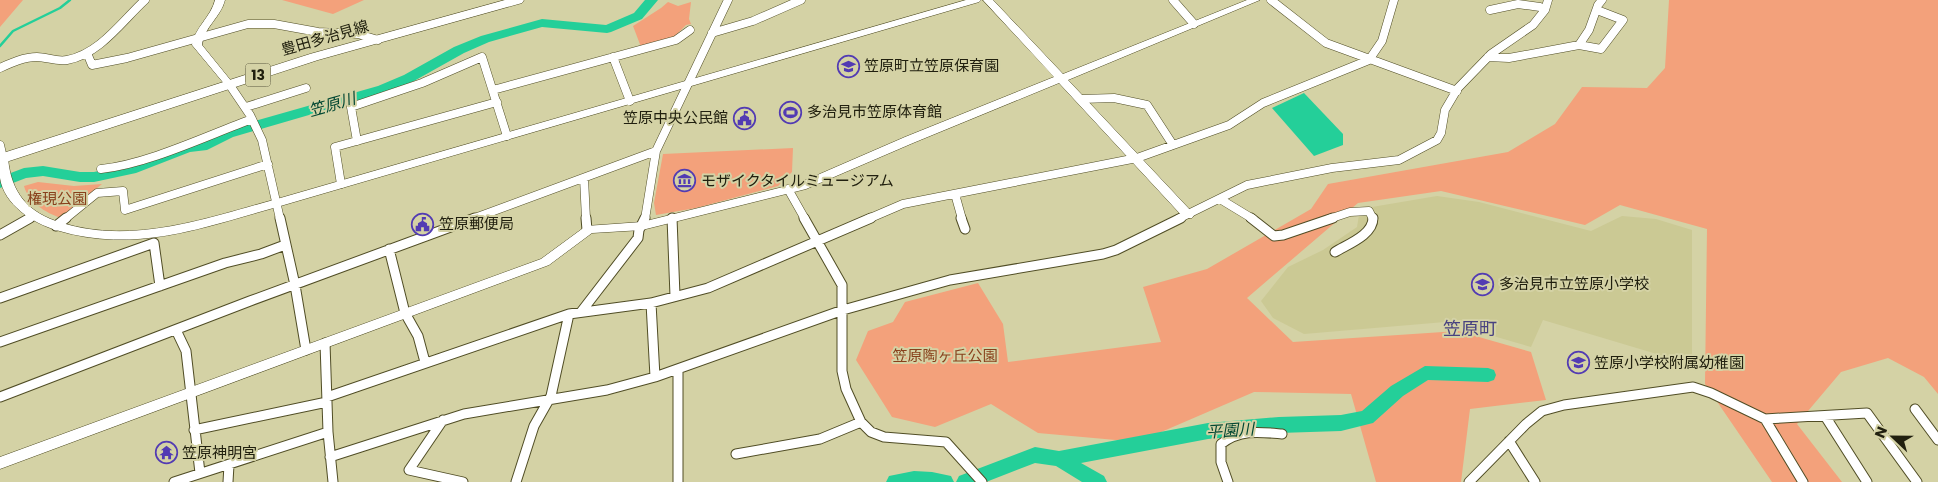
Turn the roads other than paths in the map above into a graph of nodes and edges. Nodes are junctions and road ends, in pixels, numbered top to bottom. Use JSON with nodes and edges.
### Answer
{"nodes":[{"id":1,"x":145,"y":0,"type":"edge"},
{"id":2,"x":220,"y":0,"type":"edge"},
{"id":3,"x":518,"y":0,"type":"edge"},
{"id":4,"x":728,"y":0,"type":"edge"},
{"id":5,"x":801,"y":0,"type":"edge"},
{"id":6,"x":976,"y":0,"type":"edge"},
{"id":7,"x":988,"y":0,"type":"edge"},
{"id":8,"x":1173,"y":0,"type":"edge"},
{"id":9,"x":1255,"y":0,"type":"edge"},
{"id":10,"x":1271,"y":0,"type":"edge"},
{"id":11,"x":1394,"y":0,"type":"edge"},
{"id":12,"x":1548,"y":0,"type":"edge"},
{"id":13,"x":1602,"y":0,"type":"edge"},
{"id":14,"x":1540,"y":7,"type":"edge"},
{"id":15,"x":1490,"y":10,"type":"dead end"},
{"id":16,"x":1597,"y":10,"type":"junction"},
{"id":17,"x":1194,"y":24,"type":"junction"},
{"id":18,"x":690,"y":30,"type":"dead end"},
{"id":19,"x":712,"y":34,"type":"junction"},
{"id":20,"x":197,"y":37,"type":"junction"},
{"id":21,"x":378,"y":40,"type":"junction"},
{"id":22,"x":1579,"y":45,"type":"junction"},
{"id":23,"x":87,"y":53,"type":"junction"},
{"id":24,"x":613,"y":57,"type":"junction"},
{"id":25,"x":1488,"y":57,"type":"junction"},
{"id":26,"x":1370,"y":60,"type":"junction"},
{"id":27,"x":0,"y":68,"type":"edge"},
{"id":28,"x":1062,"y":78,"type":"junction"},
{"id":29,"x":688,"y":82,"type":"junction"},
{"id":30,"x":229,"y":84,"type":"junction"},
{"id":31,"x":306,"y":88,"type":"dead end"},
{"id":32,"x":493,"y":90,"type":"junction"},
{"id":33,"x":1457,"y":90,"type":"junction"},
{"id":34,"x":1081,"y":99,"type":"junction"},
{"id":35,"x":630,"y":101,"type":"junction"},
{"id":36,"x":497,"y":102,"type":"junction"},
{"id":37,"x":246,"y":107,"type":"junction"},
{"id":38,"x":252,"y":119,"type":"junction"},
{"id":39,"x":259,"y":132,"type":"joint"},
{"id":40,"x":507,"y":136,"type":"junction"},
{"id":41,"x":357,"y":141,"type":"junction"},
{"id":42,"x":0,"y":145,"type":"edge"},
{"id":43,"x":1173,"y":145,"type":"junction"},
{"id":44,"x":656,"y":151,"type":"junction"},
{"id":45,"x":1137,"y":158,"type":"junction"},
{"id":46,"x":2,"y":159,"type":"edge"},
{"id":47,"x":268,"y":164,"type":"junction"},
{"id":48,"x":101,"y":169,"type":"dead end"},
{"id":49,"x":584,"y":178,"type":"junction"},
{"id":50,"x":341,"y":184,"type":"junction"},
{"id":51,"x":788,"y":190,"type":"junction"},
{"id":52,"x":955,"y":194,"type":"junction"},
{"id":53,"x":1220,"y":199,"type":"junction"},
{"id":54,"x":277,"y":203,"type":"junction"},
{"id":55,"x":1188,"y":215,"type":"junction"},
{"id":56,"x":33,"y":216,"type":"junction"},
{"id":57,"x":672,"y":218,"type":"junction"},
{"id":58,"x":56,"y":226,"type":"junction"},
{"id":59,"x":642,"y":226,"type":"junction"},
{"id":60,"x":965,"y":228,"type":"dead end"},
{"id":61,"x":587,"y":230,"type":"junction"},
{"id":62,"x":0,"y":235,"type":"edge"},
{"id":63,"x":816,"y":241,"type":"junction"},
{"id":64,"x":285,"y":245,"type":"junction"},
{"id":65,"x":389,"y":249,"type":"junction"},
{"id":66,"x":1335,"y":252,"type":"dead end"},
{"id":67,"x":295,"y":285,"type":"junction"},
{"id":68,"x":160,"y":286,"type":"junction"},
{"id":69,"x":675,"y":296,"type":"junction"},
{"id":70,"x":0,"y":298,"type":"edge"},
{"id":71,"x":651,"y":302,"type":"junction"},
{"id":72,"x":843,"y":310,"type":"junction"},
{"id":73,"x":581,"y":312,"type":"junction"},
{"id":74,"x":405,"y":313,"type":"junction"},
{"id":75,"x":569,"y":314,"type":"junction"},
{"id":76,"x":176,"y":330,"type":"junction"},
{"id":77,"x":0,"y":342,"type":"edge"},
{"id":78,"x":325,"y":343,"type":"junction"},
{"id":79,"x":306,"y":350,"type":"junction"},
{"id":80,"x":425,"y":362,"type":"junction"},
{"id":81,"x":678,"y":369,"type":"junction"},
{"id":82,"x":655,"y":376,"type":"junction"},
{"id":83,"x":190,"y":393,"type":"junction"},
{"id":84,"x":0,"y":397,"type":"edge"},
{"id":85,"x":327,"y":399,"type":"junction"},
{"id":86,"x":546,"y":402,"type":"junction"},
{"id":87,"x":1915,"y":409,"type":"dead end"},
{"id":88,"x":1825,"y":416,"type":"junction"},
{"id":89,"x":1764,"y":419,"type":"junction"},
{"id":90,"x":442,"y":420,"type":"junction"},
{"id":91,"x":861,"y":422,"type":"junction"},
{"id":92,"x":194,"y":430,"type":"junction"},
{"id":93,"x":328,"y":432,"type":"junction"},
{"id":94,"x":1282,"y":434,"type":"dead end"},
{"id":95,"x":1938,"y":440,"type":"edge"},
{"id":96,"x":1509,"y":441,"type":"junction"},
{"id":97,"x":736,"y":454,"type":"dead end"},
{"id":98,"x":330,"y":457,"type":"junction"},
{"id":99,"x":0,"y":463,"type":"edge"},
{"id":100,"x":229,"y":465,"type":"junction"},
{"id":101,"x":200,"y":472,"type":"junction"},
{"id":102,"x":174,"y":482,"type":"edge"},
{"id":103,"x":228,"y":482,"type":"edge"},
{"id":104,"x":333,"y":482,"type":"edge"},
{"id":105,"x":463,"y":482,"type":"edge"},
{"id":106,"x":516,"y":482,"type":"edge"},
{"id":107,"x":678,"y":482,"type":"edge"},
{"id":108,"x":982,"y":482,"type":"edge"},
{"id":109,"x":1228,"y":482,"type":"edge"},
{"id":110,"x":1469,"y":482,"type":"edge"},
{"id":111,"x":1535,"y":482,"type":"edge"},
{"id":112,"x":1803,"y":482,"type":"edge"},
{"id":113,"x":1867,"y":482,"type":"edge"},
{"id":114,"x":1917,"y":482,"type":"edge"}],
"edges":[{"from":1,"to":23,"type":"street"},
{"from":2,"to":20,"type":"street"},
{"from":3,"to":21,"type":"main road","name":"豊田多治見線","number":"13"},
{"from":4,"to":19,"type":"street"},
{"from":5,"to":19,"type":"street"},
{"from":6,"to":29,"type":"street"},
{"from":7,"to":28,"type":"street"},
{"from":8,"to":17,"type":"street"},
{"from":9,"to":17,"type":"street"},
{"from":10,"to":26,"type":"street"},
{"from":11,"to":26,"type":"street"},
{"from":12,"to":14,"type":"street"},
{"from":13,"to":16,"type":"street"},
{"from":14,"to":15,"type":"street"},
{"from":14,"to":25,"type":"street"},
{"from":16,"to":22,"type":"street"},
{"from":16,"to":22,"type":"street"},
{"from":17,"to":28,"type":"street"},
{"from":18,"to":24,"type":"street"},
{"from":19,"to":29,"type":"street"},
{"from":20,"to":21,"type":"street"},
{"from":20,"to":23,"type":"street"},
{"from":20,"to":30,"type":"street"},
{"from":21,"to":30,"type":"main road","name":"豊田多治見線","number":"13"},
{"from":22,"to":25,"type":"street"},
{"from":23,"to":27,"type":"street"},
{"from":24,"to":32,"type":"street"},
{"from":24,"to":35,"type":"street"},
{"from":25,"to":33,"type":"street"},
{"from":26,"to":33,"type":"street"},
{"from":26,"to":43,"type":"street"},
{"from":28,"to":34,"type":"street"},
{"from":28,"to":51,"type":"street"},
{"from":29,"to":35,"type":"street"},
{"from":29,"to":44,"type":"street"},
{"from":30,"to":37,"type":"street"},
{"from":30,"to":46,"type":"main road","name":"豊田多治見線","number":"13"},
{"from":31,"to":37,"type":"street"},
{"from":32,"to":36,"type":"street"},
{"from":32,"to":41,"type":"street"},
{"from":33,"to":53,"type":"street"},
{"from":34,"to":43,"type":"street"},
{"from":34,"to":45,"type":"street"},
{"from":35,"to":40,"type":"street"},
{"from":36,"to":40,"type":"street"},
{"from":36,"to":41,"type":"street"},
{"from":37,"to":38,"type":"street"},
{"from":38,"to":39,"type":"street"},
{"from":38,"to":48,"type":"street"},
{"from":39,"to":47,"type":"street"},
{"from":40,"to":50,"type":"street"},
{"from":41,"to":50,"type":"street"},
{"from":42,"to":46,"type":"street"},
{"from":43,"to":45,"type":"street"},
{"from":44,"to":49,"type":"street"},
{"from":44,"to":59,"type":"street"},
{"from":45,"to":52,"type":"street"},
{"from":45,"to":55,"type":"street"},
{"from":46,"to":56,"type":"street"},
{"from":47,"to":54,"type":"street"},
{"from":47,"to":58,"type":"street"},
{"from":49,"to":61,"type":"street"},
{"from":49,"to":65,"type":"street"},
{"from":50,"to":54,"type":"street"},
{"from":51,"to":57,"type":"street"},
{"from":51,"to":63,"type":"street"},
{"from":52,"to":60,"type":"street"},
{"from":52,"to":63,"type":"street"},
{"from":53,"to":55,"type":"street"},
{"from":53,"to":66,"type":"street"},
{"from":54,"to":58,"type":"street"},
{"from":54,"to":64,"type":"street"},
{"from":55,"to":72,"type":"street"},
{"from":56,"to":58,"type":"street"},
{"from":56,"to":62,"type":"street"},
{"from":57,"to":59,"type":"street"},
{"from":57,"to":69,"type":"street"},
{"from":59,"to":61,"type":"street"},
{"from":59,"to":73,"type":"street"},
{"from":61,"to":74,"type":"street"},
{"from":63,"to":69,"type":"street"},
{"from":63,"to":72,"type":"street"},
{"from":64,"to":67,"type":"street"},
{"from":64,"to":68,"type":"street"},
{"from":65,"to":67,"type":"street"},
{"from":65,"to":74,"type":"street"},
{"from":67,"to":76,"type":"street"},
{"from":67,"to":79,"type":"street"},
{"from":68,"to":70,"type":"street"},
{"from":68,"to":77,"type":"street"},
{"from":69,"to":71,"type":"street"},
{"from":71,"to":73,"type":"street"},
{"from":71,"to":82,"type":"street"},
{"from":72,"to":81,"type":"street"},
{"from":72,"to":91,"type":"street"},
{"from":73,"to":75,"type":"street"},
{"from":74,"to":78,"type":"street"},
{"from":74,"to":80,"type":"street"},
{"from":75,"to":80,"type":"street"},
{"from":75,"to":86,"type":"street"},
{"from":76,"to":83,"type":"street"},
{"from":76,"to":84,"type":"street"},
{"from":78,"to":79,"type":"street"},
{"from":78,"to":85,"type":"street"},
{"from":79,"to":83,"type":"street"},
{"from":80,"to":85,"type":"street"},
{"from":81,"to":82,"type":"street"},
{"from":81,"to":107,"type":"street"},
{"from":82,"to":86,"type":"street"},
{"from":83,"to":92,"type":"street"},
{"from":83,"to":99,"type":"street"},
{"from":85,"to":92,"type":"street"},
{"from":85,"to":93,"type":"street"},
{"from":86,"to":90,"type":"street"},
{"from":86,"to":106,"type":"street"},
{"from":87,"to":95,"type":"street"},
{"from":88,"to":89,"type":"street"},
{"from":88,"to":113,"type":"street"},
{"from":88,"to":114,"type":"street"},
{"from":89,"to":96,"type":"street"},
{"from":89,"to":112,"type":"street"},
{"from":90,"to":98,"type":"street"},
{"from":90,"to":105,"type":"street"},
{"from":91,"to":97,"type":"street"},
{"from":91,"to":108,"type":"street"},
{"from":92,"to":101,"type":"street"},
{"from":93,"to":98,"type":"street"},
{"from":93,"to":100,"type":"street"},
{"from":94,"to":109,"type":"street"},
{"from":96,"to":110,"type":"street"},
{"from":96,"to":111,"type":"street"},
{"from":98,"to":104,"type":"street"},
{"from":100,"to":101,"type":"street"},
{"from":100,"to":103,"type":"street"},
{"from":101,"to":102,"type":"street"}]}
